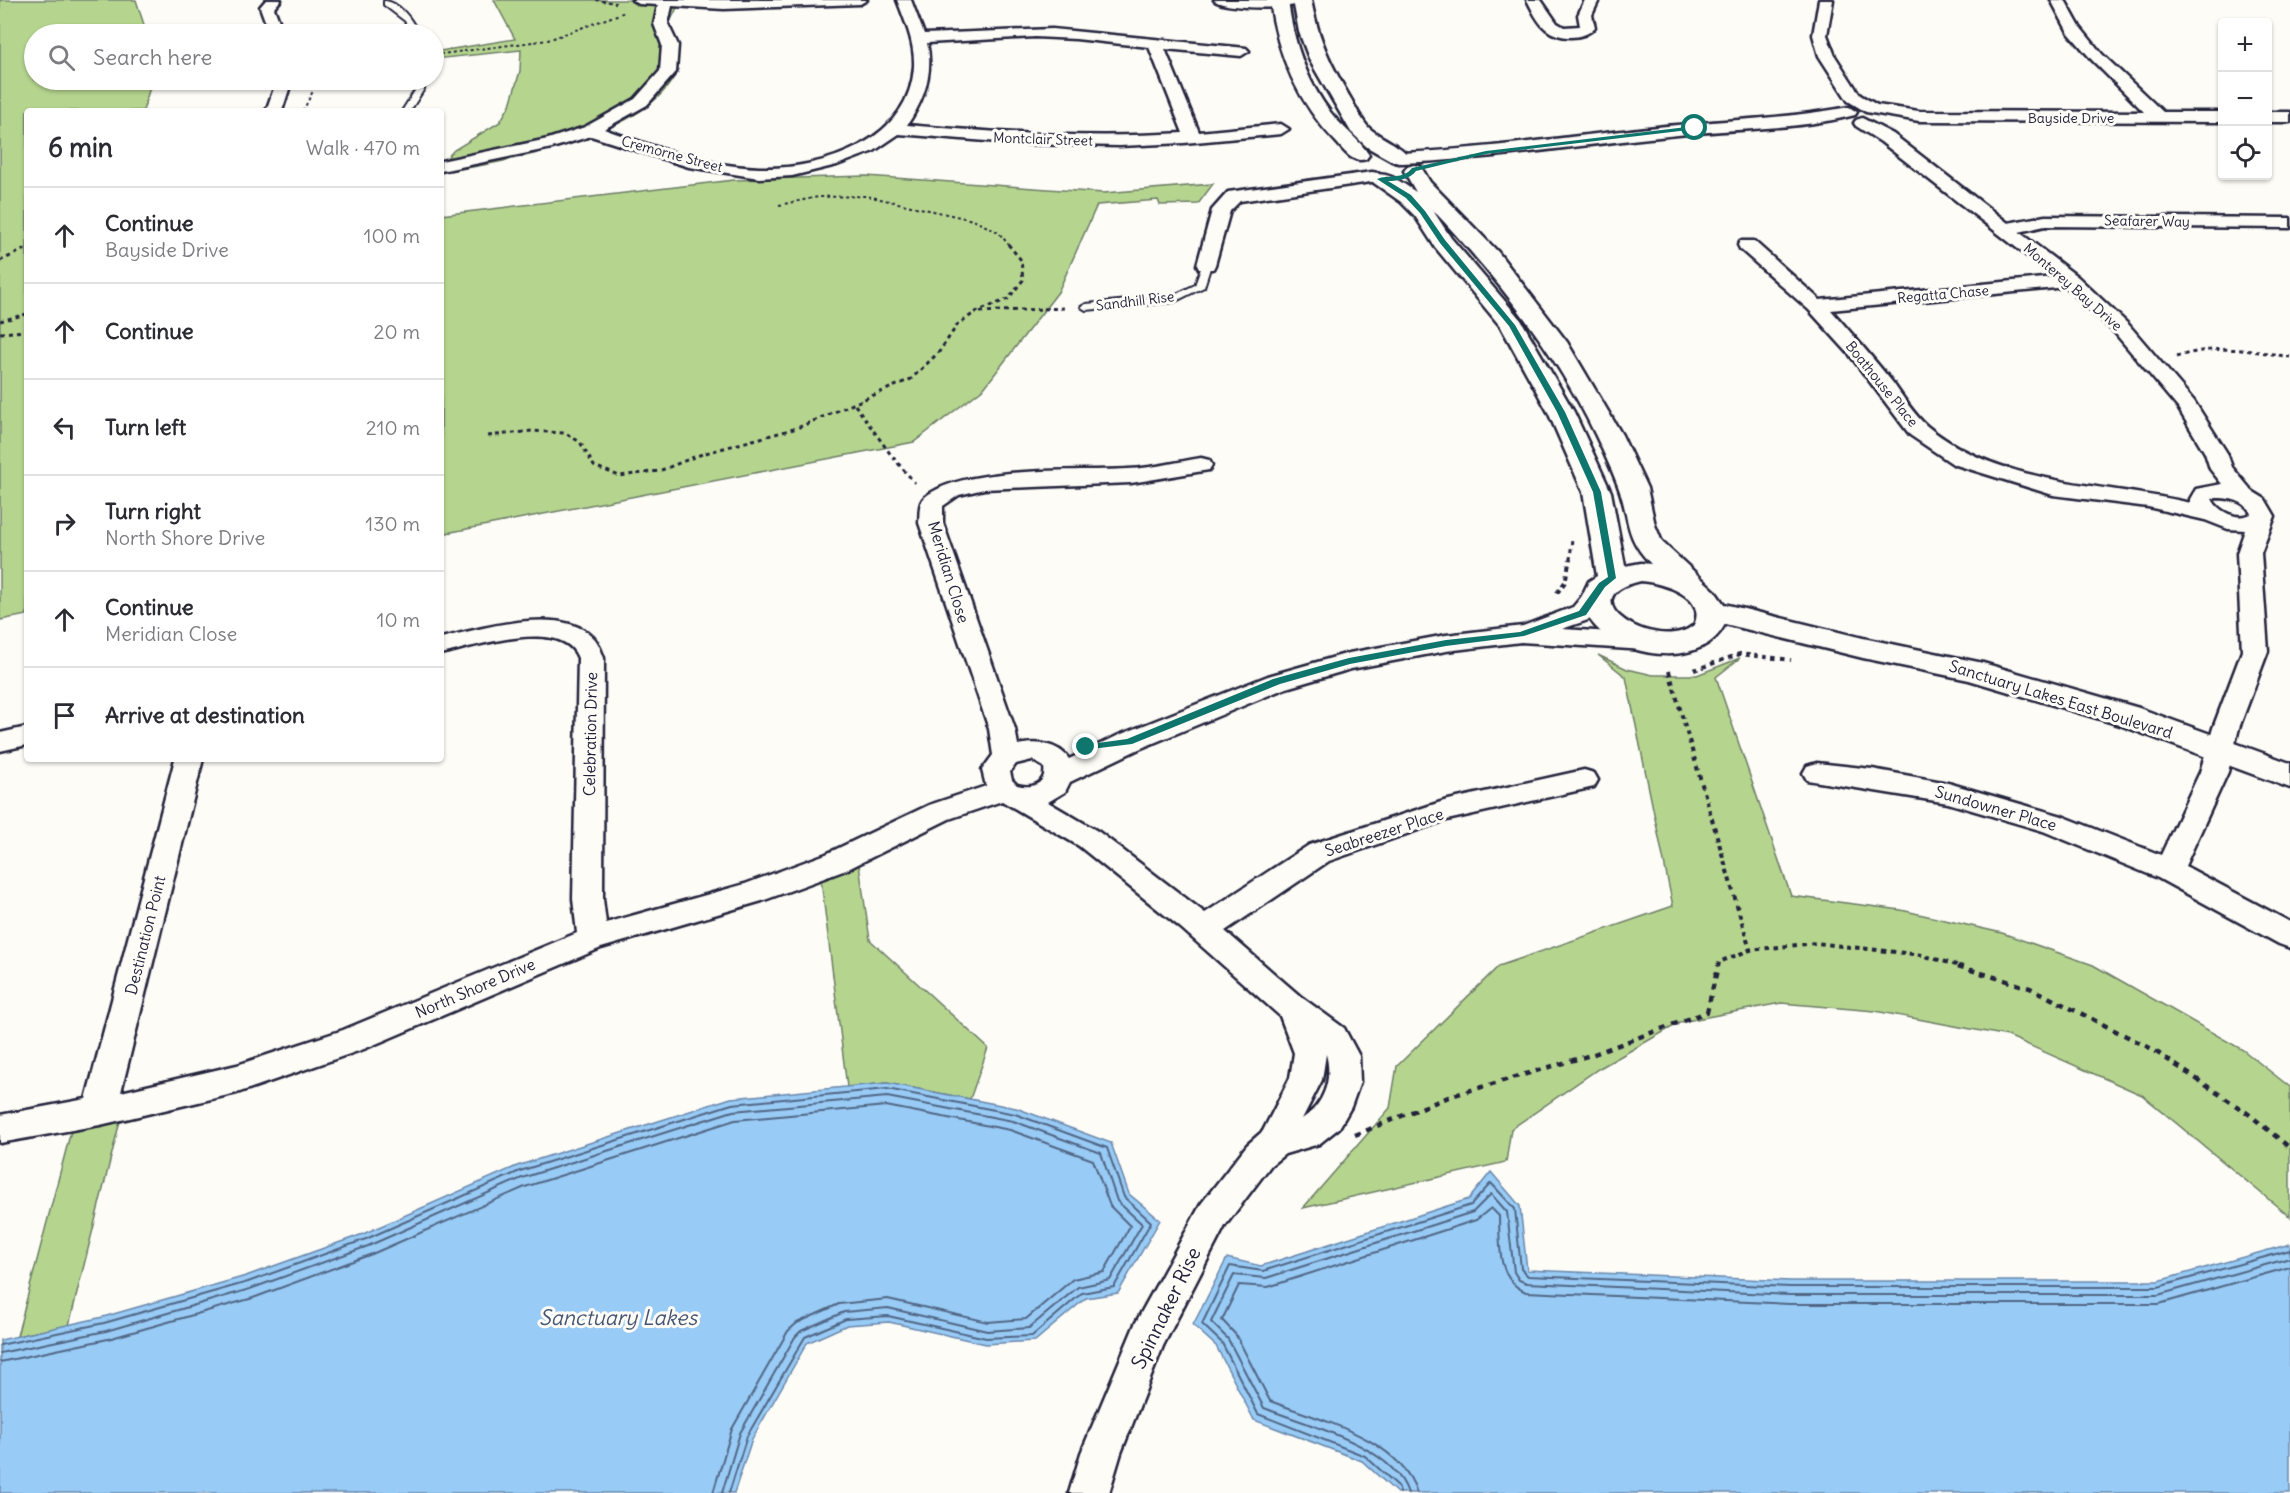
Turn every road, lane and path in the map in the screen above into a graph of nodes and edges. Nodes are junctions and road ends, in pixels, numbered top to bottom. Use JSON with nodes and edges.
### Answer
{"nodes":[{"id":1,"x":274,"y":0,"type":"edge"},
{"id":2,"x":860,"y":0,"type":"edge"},
{"id":3,"x":904,"y":0,"type":"edge"},
{"id":4,"x":1224,"y":0,"type":"edge"},
{"id":5,"x":1279,"y":0,"type":"edge"},
{"id":6,"x":1302,"y":0,"type":"edge"},
{"id":7,"x":1534,"y":0,"type":"edge"},
{"id":8,"x":1592,"y":0,"type":"edge"},
{"id":9,"x":1826,"y":0,"type":"edge"},
{"id":10,"x":2058,"y":0,"type":"edge"},
{"id":11,"x":652,"y":2,"type":"edge"},
{"id":12,"x":387,"y":3,"type":"dead end"},
{"id":13,"x":273,"y":24,"type":"edge"},
{"id":14,"x":410,"y":24,"type":"edge"},
{"id":15,"x":919,"y":39,"type":"junction"},
{"id":16,"x":1155,"y":44,"type":"junction"},
{"id":17,"x":1241,"y":51,"type":"dead end"},
{"id":18,"x":444,"y":54,"type":"edge"},
{"id":19,"x":281,"y":90,"type":"edge"},
{"id":20,"x":312,"y":90,"type":"edge"},
{"id":21,"x":419,"y":90,"type":"edge"},
{"id":22,"x":275,"y":108,"type":"edge"},
{"id":23,"x":304,"y":108,"type":"edge"},
{"id":24,"x":408,"y":108,"type":"edge"},
{"id":25,"x":1855,"y":113,"type":"junction"},
{"id":26,"x":2159,"y":117,"type":"junction"},
{"id":27,"x":2218,"y":117,"type":"edge"},
{"id":28,"x":2272,"y":117,"type":"edge"},
{"id":29,"x":2290,"y":117,"type":"edge"},
{"id":30,"x":1882,"y":120,"type":"junction"},
{"id":31,"x":895,"y":129,"type":"junction"},
{"id":32,"x":1281,"y":129,"type":"dead end"},
{"id":33,"x":591,"y":130,"type":"junction"},
{"id":34,"x":1192,"y":136,"type":"junction"},
{"id":35,"x":1407,"y":164,"type":"junction"},
{"id":36,"x":444,"y":165,"type":"edge"},
{"id":37,"x":1368,"y":170,"type":"junction"},
{"id":38,"x":779,"y":205,"type":"dead end"},
{"id":39,"x":2290,"y":223,"type":"edge"},
{"id":40,"x":2005,"y":229,"type":"junction"},
{"id":41,"x":1748,"y":245,"type":"dead end"},
{"id":42,"x":24,"y":249,"type":"edge"},
{"id":43,"x":0,"y":261,"type":"edge"},
{"id":44,"x":1206,"y":265,"type":"joint"},
{"id":45,"x":2071,"y":281,"type":"junction"},
{"id":46,"x":1816,"y":306,"type":"junction"},
{"id":47,"x":1086,"y":307,"type":"joint"},
{"id":48,"x":976,"y":312,"type":"junction"},
{"id":49,"x":24,"y":315,"type":"edge"},
{"id":50,"x":0,"y":321,"type":"edge"},
{"id":51,"x":24,"y":330,"type":"edge"},
{"id":52,"x":0,"y":333,"type":"edge"},
{"id":53,"x":2290,"y":357,"type":"edge"},
{"id":54,"x":2155,"y":366,"type":"junction"},
{"id":55,"x":855,"y":405,"type":"junction"},
{"id":56,"x":488,"y":436,"type":"dead end"},
{"id":57,"x":1201,"y":465,"type":"dead end"},
{"id":58,"x":2221,"y":469,"type":"junction"},
{"id":59,"x":2245,"y":497,"type":"junction"},
{"id":60,"x":932,"y":503,"type":"junction"},
{"id":61,"x":2211,"y":507,"type":"junction"},
{"id":62,"x":2260,"y":521,"type":"junction"},
{"id":63,"x":1572,"y":535,"type":"dead end"},
{"id":64,"x":2249,"y":553,"type":"junction"},
{"id":65,"x":1689,"y":585,"type":"junction"},
{"id":66,"x":1604,"y":586,"type":"junction"},
{"id":67,"x":1555,"y":595,"type":"dead end"},
{"id":68,"x":1712,"y":611,"type":"junction"},
{"id":69,"x":1521,"y":634,"type":"junction"},
{"id":70,"x":1697,"y":638,"type":"junction"},
{"id":71,"x":1645,"y":642,"type":"junction"},
{"id":72,"x":444,"y":645,"type":"edge"},
{"id":73,"x":1863,"y":648,"type":"junction"},
{"id":74,"x":1798,"y":661,"type":"dead end"},
{"id":75,"x":1660,"y":671,"type":"dead end"},
{"id":76,"x":1670,"y":671,"type":"junction"},
{"id":77,"x":1679,"y":671,"type":"dead end"},
{"id":78,"x":1688,"y":671,"type":"dead end"},
{"id":79,"x":24,"y":737,"type":"edge"},
{"id":80,"x":0,"y":742,"type":"edge"},
{"id":81,"x":1129,"y":742,"type":"junction"},
{"id":82,"x":2220,"y":750,"type":"junction"},
{"id":83,"x":188,"y":762,"type":"edge"},
{"id":84,"x":1017,"y":768,"type":"junction"},
{"id":85,"x":1817,"y":773,"type":"dead end"},
{"id":86,"x":2290,"y":776,"type":"edge"},
{"id":87,"x":1059,"y":779,"type":"junction"},
{"id":88,"x":1584,"y":780,"type":"dead end"},
{"id":89,"x":1088,"y":839,"type":"junction"},
{"id":90,"x":2168,"y":870,"type":"junction"},
{"id":91,"x":1204,"y":929,"type":"junction"},
{"id":92,"x":2290,"y":936,"type":"edge"},
{"id":93,"x":593,"y":939,"type":"junction"},
{"id":94,"x":1750,"y":950,"type":"junction"},
{"id":95,"x":100,"y":1111,"type":"junction"},
{"id":96,"x":0,"y":1129,"type":"edge"},
{"id":97,"x":1352,"y":1137,"type":"dead end"},
{"id":98,"x":2290,"y":1148,"type":"edge"},
{"id":99,"x":1089,"y":1493,"type":"edge"}],
"edges":[{"from":1,"to":13,"type":"street"},
{"from":2,"to":11,"type":"street"},
{"from":3,"to":15,"type":"street","name":"Cremorne Street"},
{"from":4,"to":5,"type":"street"},
{"from":5,"to":6,"type":"street"},
{"from":5,"to":37,"type":"street"},
{"from":6,"to":35,"type":"street"},
{"from":7,"to":8,"type":"street"},
{"from":9,"to":25,"type":"street","name":"Monterey Bay Drive"},
{"from":10,"to":26,"type":"street"},
{"from":11,"to":18,"type":"path"},
{"from":11,"to":33,"type":"street"},
{"from":12,"to":14,"type":"lane"},
{"from":15,"to":16,"type":"street"},
{"from":15,"to":31,"type":"street","name":"Cremorne Street"},
{"from":16,"to":17,"type":"street"},
{"from":16,"to":34,"type":"street"},
{"from":19,"to":22,"type":"street"},
{"from":20,"to":23,"type":"path"},
{"from":21,"to":24,"type":"lane"},
{"from":25,"to":30,"type":"street","name":"Monterey Bay Drive"},
{"from":25,"to":30,"type":"street","name":"Bayside Drive"},
{"from":25,"to":35,"type":"street"},
{"from":26,"to":27,"type":"street","name":"Bayside Drive"},
{"from":26,"to":30,"type":"street","name":"Bayside Drive"},
{"from":28,"to":29,"type":"street"},
{"from":30,"to":40,"type":"street","name":"Monterey Bay Drive"},
{"from":31,"to":33,"type":"street","name":"Cremorne Street"},
{"from":31,"to":34,"type":"street","name":"Montclair Street"},
{"from":32,"to":34,"type":"street","name":"Montclair Street"},
{"from":33,"to":36,"type":"street"},
{"from":35,"to":37,"type":"street"},
{"from":35,"to":65,"type":"street"},
{"from":37,"to":44,"type":"street","name":"Sandhill Rise"},
{"from":37,"to":66,"type":"street"},
{"from":38,"to":48,"type":"path"},
{"from":39,"to":40,"type":"street","name":"Seafarer Way"},
{"from":40,"to":45,"type":"street","name":"Monterey Bay Drive"},
{"from":41,"to":46,"type":"street","name":"Boathouse Place"},
{"from":42,"to":43,"type":"path"},
{"from":44,"to":47,"type":"lane","name":"Sandhill Rise"},
{"from":45,"to":46,"type":"street","name":"Regatta Chase"},
{"from":45,"to":54,"type":"street","name":"Monterey Bay Drive"},
{"from":46,"to":61,"type":"street","name":"Boathouse Place"},
{"from":47,"to":48,"type":"path"},
{"from":48,"to":55,"type":"path"},
{"from":49,"to":50,"type":"path"},
{"from":51,"to":52,"type":"path"},
{"from":53,"to":54,"type":"path"},
{"from":54,"to":58,"type":"street","name":"Monterey Bay Drive"},
{"from":55,"to":56,"type":"path"},
{"from":55,"to":60,"type":"path"},
{"from":57,"to":60,"type":"street","name":"Meridian Close"},
{"from":58,"to":59,"type":"street","name":"Monterey Bay Drive"},
{"from":58,"to":61,"type":"street"},
{"from":59,"to":61,"type":"street"},
{"from":59,"to":62,"type":"street","name":"Monterey Bay Drive"},
{"from":60,"to":84,"type":"street","name":"Meridian Close"},
{"from":61,"to":62,"type":"street"},
{"from":61,"to":64,"type":"street"},
{"from":62,"to":64,"type":"street"},
{"from":63,"to":67,"type":"path"},
{"from":64,"to":82,"type":"street"},
{"from":65,"to":66,"type":"street"},
{"from":65,"to":68,"type":"street"},
{"from":66,"to":69,"type":"street"},
{"from":66,"to":71,"type":"street"},
{"from":68,"to":70,"type":"street"},
{"from":68,"to":73,"type":"street","name":"Sanctuary Lakes East Boulevard"},
{"from":69,"to":71,"type":"street"},
{"from":69,"to":81,"type":"street"},
{"from":70,"to":71,"type":"street"},
{"from":70,"to":73,"type":"street","name":"Sanctuary Lakes East Boulevard"},
{"from":72,"to":93,"type":"street","name":"Celebration Drive"},
{"from":73,"to":82,"type":"street","name":"Sanctuary Lakes East Boulevard"},
{"from":74,"to":78,"type":"path"},
{"from":75,"to":76,"type":"path"},
{"from":76,"to":77,"type":"path"},
{"from":76,"to":94,"type":"path"},
{"from":79,"to":80,"type":"street"},
{"from":81,"to":84,"type":"street"},
{"from":81,"to":87,"type":"street"},
{"from":82,"to":86,"type":"street","name":"Sanctuary Lakes East Boulevard"},
{"from":82,"to":90,"type":"street"},
{"from":83,"to":95,"type":"street","name":"Destination Point"},
{"from":84,"to":87,"type":"street","name":"Spinnaker Rise"},
{"from":84,"to":87,"type":"street"},
{"from":84,"to":89,"type":"street","name":"Spinnaker Rise"},
{"from":84,"to":93,"type":"street","name":"North Shore Drive"},
{"from":85,"to":90,"type":"street","name":"Sundowner Place"},
{"from":87,"to":89,"type":"street","name":"Spinnaker Rise"},
{"from":88,"to":91,"type":"street","name":"Seabreezer Place"},
{"from":89,"to":91,"type":"street","name":"Spinnaker Rise"},
{"from":90,"to":92,"type":"street","name":"Sundowner Place"},
{"from":91,"to":99,"type":"street","name":"Spinnaker Rise"},
{"from":93,"to":95,"type":"street","name":"North Shore Drive"},
{"from":94,"to":97,"type":"path"},
{"from":94,"to":98,"type":"path"},
{"from":95,"to":96,"type":"street","name":"North Shore Drive"}]}
